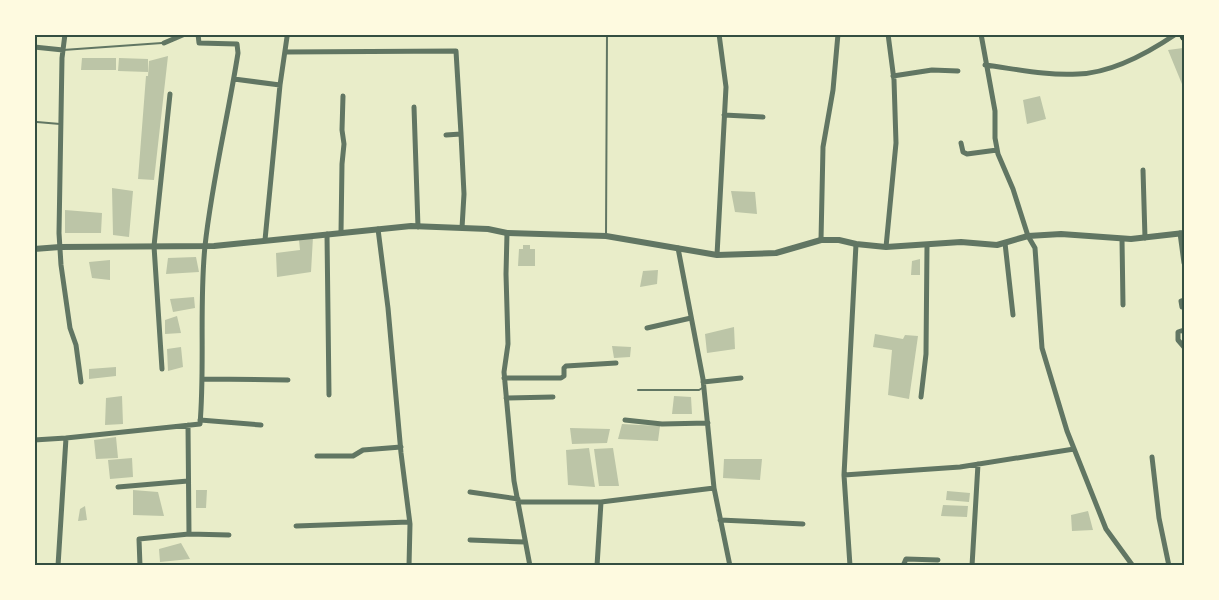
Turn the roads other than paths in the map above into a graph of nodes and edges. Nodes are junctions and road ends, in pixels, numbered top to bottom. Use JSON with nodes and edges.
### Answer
{"nodes":[{"id":1,"x":65,"y":34,"type":"edge"},
{"id":2,"x":185,"y":34,"type":"edge"},
{"id":3,"x":198,"y":34,"type":"edge"},
{"id":4,"x":607,"y":34,"type":"edge"},
{"id":5,"x":719,"y":34,"type":"edge"},
{"id":6,"x":838,"y":34,"type":"edge"},
{"id":7,"x":888,"y":34,"type":"edge"},
{"id":8,"x":981,"y":34,"type":"edge"},
{"id":9,"x":1176,"y":34,"type":"edge"},
{"id":10,"x":287,"y":37,"type":"dead end"},
{"id":11,"x":164,"y":43,"type":"joint"},
{"id":12,"x":34,"y":47,"type":"edge"},
{"id":13,"x":63,"y":50,"type":"junction"},
{"id":14,"x":285,"y":52,"type":"junction"},
{"id":15,"x":986,"y":65,"type":"junction"},
{"id":16,"x":958,"y":71,"type":"dead end"},
{"id":17,"x":893,"y":76,"type":"junction"},
{"id":18,"x":234,"y":79,"type":"junction"},
{"id":19,"x":280,"y":85,"type":"junction"},
{"id":20,"x":170,"y":94,"type":"dead end"},
{"id":21,"x":343,"y":96,"type":"dead end"},
{"id":22,"x":414,"y":107,"type":"dead end"},
{"id":23,"x":724,"y":115,"type":"junction"},
{"id":24,"x":763,"y":117,"type":"dead end"},
{"id":25,"x":37,"y":122,"type":"dead end"},
{"id":26,"x":63,"y":124,"type":"junction"},
{"id":27,"x":461,"y":134,"type":"junction"},
{"id":28,"x":446,"y":135,"type":"dead end"},
{"id":29,"x":961,"y":143,"type":"dead end"},
{"id":30,"x":997,"y":150,"type":"junction"},
{"id":31,"x":1143,"y":170,"type":"dead end"},
{"id":32,"x":418,"y":226,"type":"junction"},
{"id":33,"x":462,"y":228,"type":"junction"},
{"id":34,"x":378,"y":229,"type":"junction"},
{"id":35,"x":341,"y":233,"type":"junction"},
{"id":36,"x":507,"y":233,"type":"junction"},
{"id":37,"x":1182,"y":233,"type":"edge"},
{"id":38,"x":327,"y":234,"type":"junction"},
{"id":39,"x":606,"y":236,"type":"junction"},
{"id":40,"x":1028,"y":236,"type":"junction"},
{"id":41,"x":1144,"y":238,"type":"junction"},
{"id":42,"x":1122,"y":239,"type":"junction"},
{"id":43,"x":265,"y":240,"type":"junction"},
{"id":44,"x":822,"y":240,"type":"junction"},
{"id":45,"x":1005,"y":243,"type":"junction"},
{"id":46,"x":856,"y":244,"type":"junction"},
{"id":47,"x":154,"y":246,"type":"junction"},
{"id":48,"x":205,"y":246,"type":"junction"},
{"id":49,"x":927,"y":246,"type":"junction"},
{"id":50,"x":60,"y":247,"type":"junction"},
{"id":51,"x":886,"y":247,"type":"junction"},
{"id":52,"x":678,"y":248,"type":"junction"},
{"id":53,"x":34,"y":249,"type":"edge"},
{"id":54,"x":717,"y":255,"type":"junction"},
{"id":55,"x":1185,"y":263,"type":"edge"},
{"id":56,"x":1185,"y":300,"type":"edge"},
{"id":57,"x":1123,"y":305,"type":"dead end"},
{"id":58,"x":1182,"y":307,"type":"dead end"},
{"id":59,"x":1013,"y":315,"type":"dead end"},
{"id":60,"x":691,"y":318,"type":"junction"},
{"id":61,"x":647,"y":328,"type":"dead end"},
{"id":62,"x":1185,"y":330,"type":"edge"},
{"id":63,"x":1185,"y":347,"type":"edge"},
{"id":64,"x":616,"y":363,"type":"dead end"},
{"id":65,"x":162,"y":369,"type":"dead end"},
{"id":66,"x":504,"y":378,"type":"junction"},
{"id":67,"x":741,"y":378,"type":"dead end"},
{"id":68,"x":204,"y":379,"type":"junction"},
{"id":69,"x":288,"y":380,"type":"dead end"},
{"id":70,"x":81,"y":382,"type":"dead end"},
{"id":71,"x":703,"y":384,"type":"junction"},
{"id":72,"x":638,"y":390,"type":"dead end"},
{"id":73,"x":329,"y":394,"type":"dead end"},
{"id":74,"x":553,"y":397,"type":"dead end"},
{"id":75,"x":921,"y":397,"type":"dead end"},
{"id":76,"x":506,"y":398,"type":"junction"},
{"id":77,"x":200,"y":420,"type":"junction"},
{"id":78,"x":625,"y":420,"type":"dead end"},
{"id":79,"x":708,"y":423,"type":"junction"},
{"id":80,"x":188,"y":425,"type":"junction"},
{"id":81,"x":261,"y":425,"type":"dead end"},
{"id":82,"x":66,"y":438,"type":"junction"},
{"id":83,"x":34,"y":440,"type":"edge"},
{"id":84,"x":401,"y":447,"type":"junction"},
{"id":85,"x":1074,"y":449,"type":"junction"},
{"id":86,"x":317,"y":456,"type":"dead end"},
{"id":87,"x":1152,"y":458,"type":"dead end"},
{"id":88,"x":978,"y":464,"type":"junction"},
{"id":89,"x":844,"y":476,"type":"junction"},
{"id":90,"x":189,"y":481,"type":"junction"},
{"id":91,"x":118,"y":487,"type":"dead end"},
{"id":92,"x":714,"y":488,"type":"junction"},
{"id":93,"x":470,"y":492,"type":"dead end"},
{"id":94,"x":518,"y":501,"type":"junction"},
{"id":95,"x":601,"y":502,"type":"junction"},
{"id":96,"x":720,"y":520,"type":"junction"},
{"id":97,"x":410,"y":522,"type":"junction"},
{"id":98,"x":803,"y":524,"type":"dead end"},
{"id":99,"x":296,"y":526,"type":"dead end"},
{"id":100,"x":189,"y":534,"type":"junction"},
{"id":101,"x":230,"y":535,"type":"dead end"},
{"id":102,"x":470,"y":540,"type":"dead end"},
{"id":103,"x":525,"y":542,"type":"junction"},
{"id":104,"x":938,"y":560,"type":"dead end"},
{"id":105,"x":58,"y":566,"type":"edge"},
{"id":106,"x":140,"y":566,"type":"edge"},
{"id":107,"x":409,"y":566,"type":"edge"},
{"id":108,"x":530,"y":566,"type":"edge"},
{"id":109,"x":597,"y":566,"type":"edge"},
{"id":110,"x":730,"y":566,"type":"edge"},
{"id":111,"x":850,"y":566,"type":"edge"},
{"id":112,"x":903,"y":566,"type":"edge"},
{"id":113,"x":972,"y":566,"type":"edge"},
{"id":114,"x":1133,"y":566,"type":"edge"},
{"id":115,"x":1169,"y":566,"type":"edge"}],
"edges":[{"from":1,"to":13,"type":"street"},
{"from":2,"to":11,"type":"street"},
{"from":3,"to":18,"type":"street"},
{"from":4,"to":39,"type":"lane"},
{"from":5,"to":23,"type":"street"},
{"from":6,"to":44,"type":"street"},
{"from":7,"to":17,"type":"street"},
{"from":8,"to":15,"type":"street"},
{"from":9,"to":15,"type":"street"},
{"from":10,"to":14,"type":"street"},
{"from":11,"to":13,"type":"lane"},
{"from":12,"to":13,"type":"street"},
{"from":13,"to":26,"type":"street"},
{"from":14,"to":19,"type":"street"},
{"from":14,"to":27,"type":"street"},
{"from":15,"to":30,"type":"street"},
{"from":16,"to":17,"type":"street"},
{"from":17,"to":51,"type":"street"},
{"from":18,"to":19,"type":"street"},
{"from":18,"to":48,"type":"street"},
{"from":19,"to":43,"type":"street"},
{"from":20,"to":47,"type":"street"},
{"from":21,"to":35,"type":"street"},
{"from":22,"to":32,"type":"street"},
{"from":23,"to":24,"type":"street"},
{"from":23,"to":54,"type":"street"},
{"from":25,"to":26,"type":"lane"},
{"from":26,"to":50,"type":"street"},
{"from":27,"to":28,"type":"street"},
{"from":27,"to":33,"type":"street"},
{"from":29,"to":30,"type":"street"},
{"from":30,"to":40,"type":"street"},
{"from":31,"to":41,"type":"street"},
{"from":32,"to":33,"type":"street"},
{"from":32,"to":34,"type":"street"},
{"from":33,"to":36,"type":"street"},
{"from":34,"to":35,"type":"street"},
{"from":34,"to":84,"type":"street"},
{"from":35,"to":38,"type":"street"},
{"from":36,"to":39,"type":"street"},
{"from":36,"to":66,"type":"street"},
{"from":37,"to":41,"type":"street"},
{"from":37,"to":55,"type":"street"},
{"from":38,"to":43,"type":"street"},
{"from":38,"to":73,"type":"street"},
{"from":39,"to":52,"type":"street"},
{"from":40,"to":42,"type":"street"},
{"from":40,"to":45,"type":"street"},
{"from":40,"to":85,"type":"street"},
{"from":41,"to":42,"type":"street"},
{"from":42,"to":57,"type":"street"},
{"from":43,"to":48,"type":"street"},
{"from":44,"to":46,"type":"street"},
{"from":44,"to":54,"type":"street"},
{"from":45,"to":49,"type":"street"},
{"from":45,"to":59,"type":"street"},
{"from":46,"to":51,"type":"street"},
{"from":46,"to":89,"type":"street"},
{"from":47,"to":48,"type":"street"},
{"from":47,"to":50,"type":"street"},
{"from":47,"to":65,"type":"street"},
{"from":48,"to":68,"type":"street"},
{"from":49,"to":51,"type":"street"},
{"from":49,"to":75,"type":"street"},
{"from":50,"to":53,"type":"street"},
{"from":50,"to":70,"type":"street"},
{"from":52,"to":54,"type":"street"},
{"from":52,"to":60,"type":"street"},
{"from":56,"to":58,"type":"street"},
{"from":60,"to":61,"type":"street"},
{"from":60,"to":71,"type":"street"},
{"from":62,"to":63,"type":"street"},
{"from":64,"to":66,"type":"street"},
{"from":66,"to":76,"type":"street"},
{"from":67,"to":71,"type":"street"},
{"from":68,"to":69,"type":"street"},
{"from":68,"to":77,"type":"street"},
{"from":71,"to":72,"type":"lane"},
{"from":71,"to":79,"type":"street"},
{"from":74,"to":76,"type":"street"},
{"from":76,"to":94,"type":"street"},
{"from":77,"to":80,"type":"street"},
{"from":77,"to":81,"type":"street"},
{"from":78,"to":79,"type":"street"},
{"from":79,"to":92,"type":"street"},
{"from":80,"to":82,"type":"street"},
{"from":80,"to":90,"type":"street"},
{"from":82,"to":83,"type":"street"},
{"from":82,"to":105,"type":"street"},
{"from":84,"to":86,"type":"street"},
{"from":84,"to":97,"type":"street"},
{"from":85,"to":88,"type":"street"},
{"from":85,"to":114,"type":"street"},
{"from":87,"to":115,"type":"street"},
{"from":88,"to":89,"type":"street"},
{"from":88,"to":113,"type":"street"},
{"from":89,"to":111,"type":"street"},
{"from":90,"to":91,"type":"street"},
{"from":90,"to":100,"type":"street"},
{"from":92,"to":95,"type":"street"},
{"from":92,"to":96,"type":"street"},
{"from":93,"to":94,"type":"street"},
{"from":94,"to":95,"type":"street"},
{"from":94,"to":103,"type":"street"},
{"from":95,"to":109,"type":"street"},
{"from":96,"to":98,"type":"street"},
{"from":96,"to":110,"type":"street"},
{"from":97,"to":99,"type":"street"},
{"from":97,"to":107,"type":"street"},
{"from":100,"to":101,"type":"street"},
{"from":100,"to":106,"type":"street"},
{"from":102,"to":103,"type":"street"},
{"from":103,"to":108,"type":"street"},
{"from":104,"to":112,"type":"street"}]}
